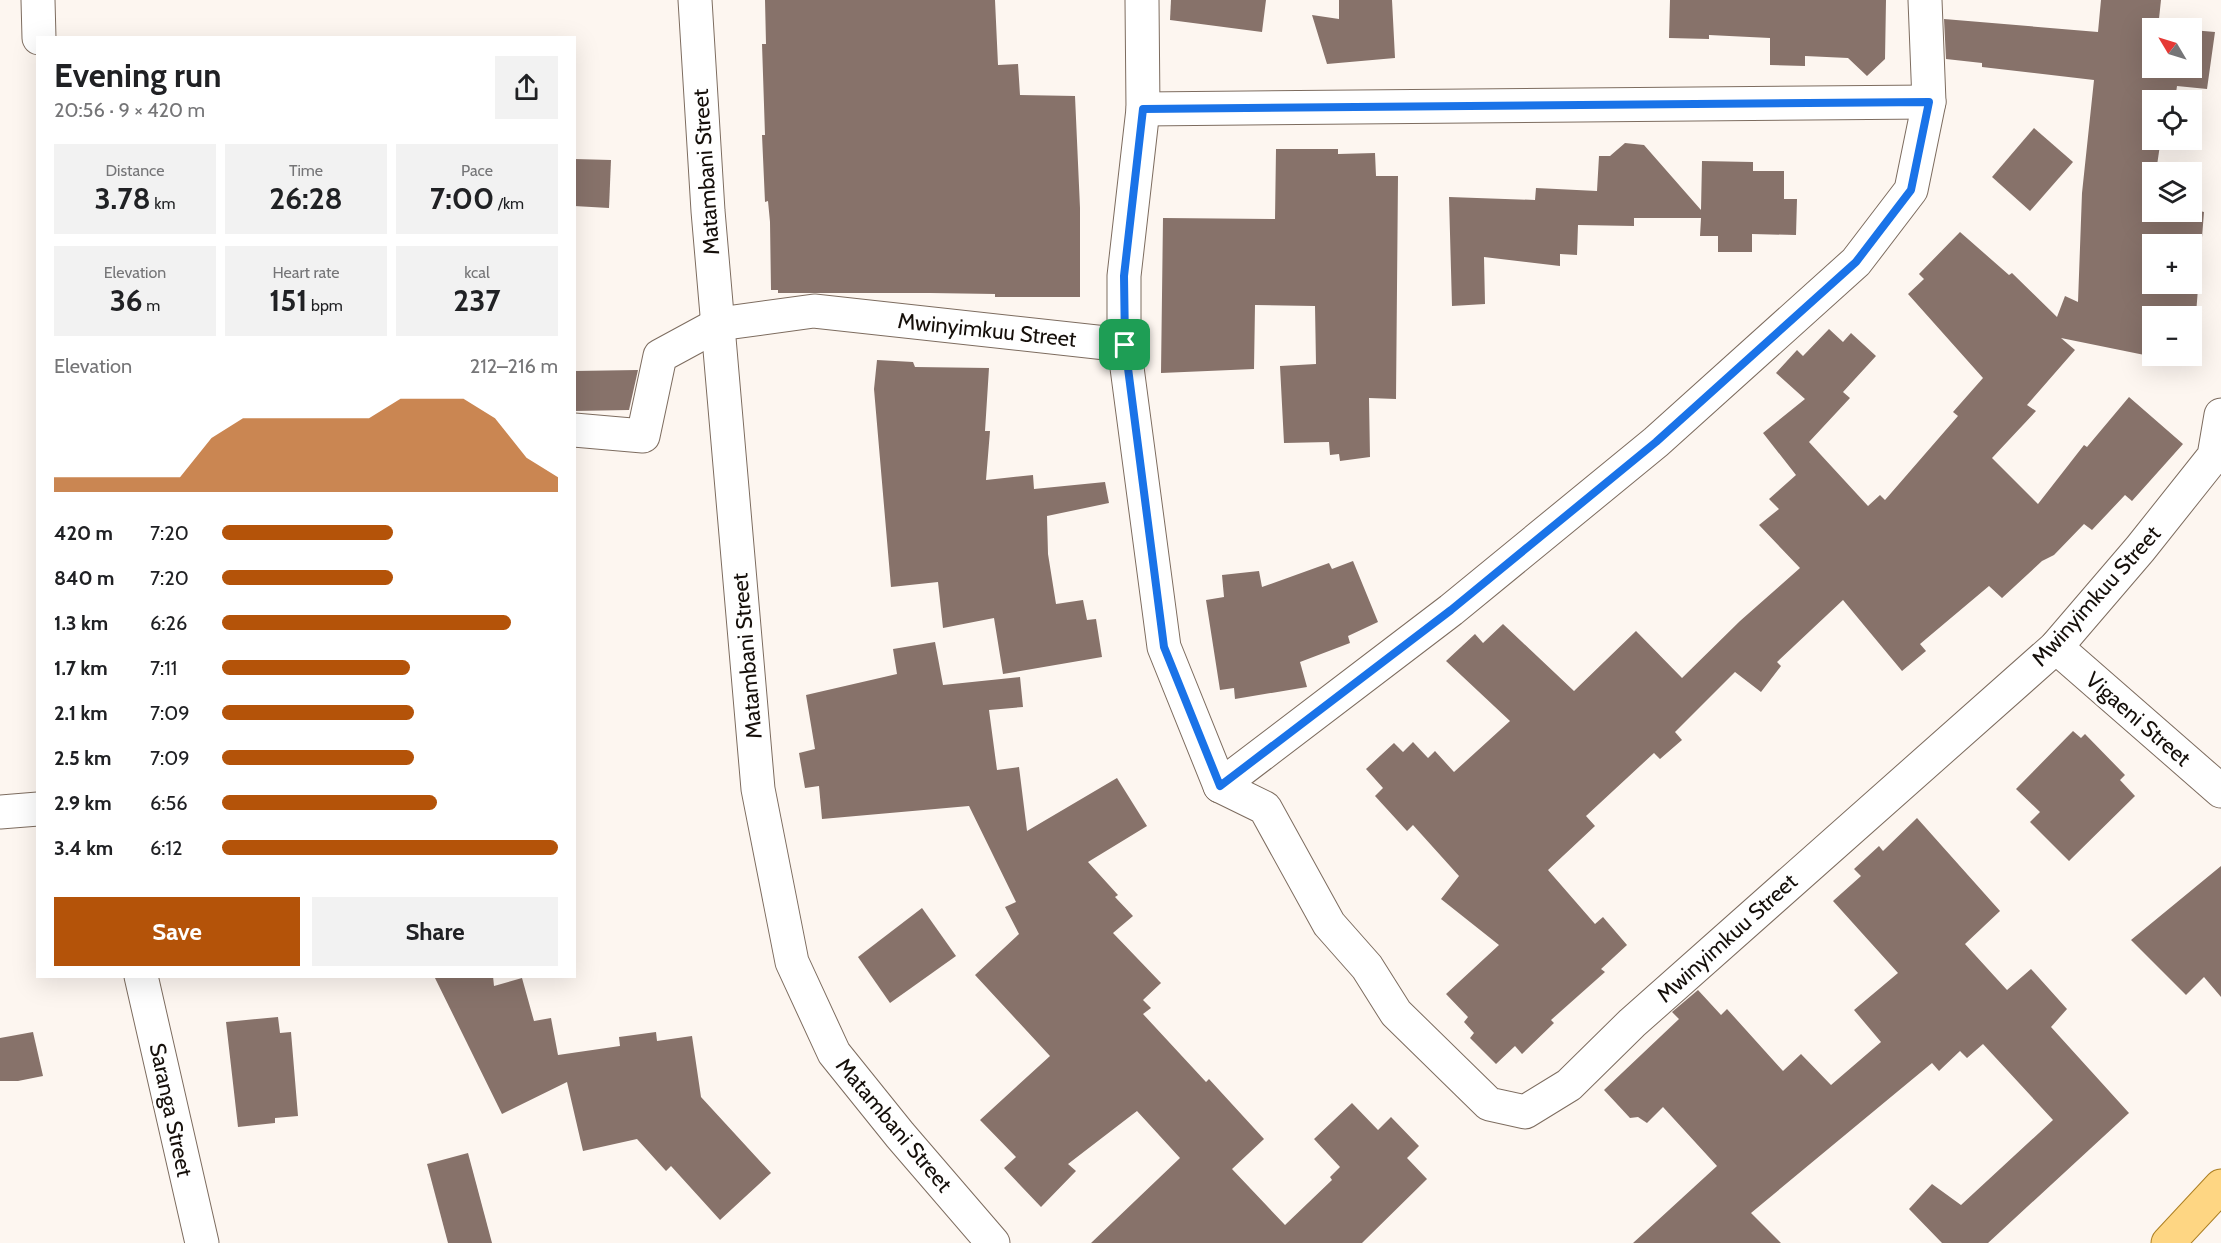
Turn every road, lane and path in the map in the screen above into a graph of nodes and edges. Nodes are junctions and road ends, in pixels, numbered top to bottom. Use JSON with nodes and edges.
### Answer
{"nodes":[{"id":1,"x":38,"y":0,"type":"edge"},
{"id":2,"x":695,"y":0,"type":"edge"},
{"id":3,"x":1142,"y":0,"type":"edge"},
{"id":4,"x":1925,"y":0,"type":"edge"},
{"id":5,"x":39,"y":36,"type":"edge"},
{"id":6,"x":1929,"y":102,"type":"junction"},
{"id":7,"x":1143,"y":109,"type":"junction"},
{"id":8,"x":719,"y":324,"type":"junction"},
{"id":9,"x":1125,"y":345,"type":"junction"},
{"id":10,"x":2221,"y":415,"type":"edge"},
{"id":11,"x":576,"y":430,"type":"edge"},
{"id":12,"x":2056,"y":647,"type":"junction"},
{"id":13,"x":1220,"y":786,"type":"junction"},
{"id":14,"x":2221,"y":791,"type":"edge"},
{"id":15,"x":36,"y":809,"type":"edge"},
{"id":16,"x":0,"y":812,"type":"edge"},
{"id":17,"x":141,"y":978,"type":"edge"},
{"id":18,"x":2221,"y":1186,"type":"edge"},
{"id":19,"x":202,"y":1243,"type":"edge"},
{"id":20,"x":993,"y":1243,"type":"edge"},
{"id":21,"x":2168,"y":1243,"type":"edge"}],
"edges":[{"from":1,"to":5,"type":"street"},
{"from":2,"to":8,"type":"street","name":"Matambani Street"},
{"from":3,"to":7,"type":"street"},
{"from":4,"to":6,"type":"street"},
{"from":6,"to":7,"type":"street"},
{"from":6,"to":13,"type":"street"},
{"from":7,"to":9,"type":"street"},
{"from":8,"to":9,"type":"street","name":"Mwinyimkuu Street"},
{"from":8,"to":11,"type":"street"},
{"from":8,"to":20,"type":"street","name":"Matambani Street"},
{"from":9,"to":13,"type":"street"},
{"from":10,"to":12,"type":"street","name":"Mwinyimkuu Street"},
{"from":12,"to":13,"type":"street","name":"Mwinyimkuu Street"},
{"from":12,"to":14,"type":"street","name":"Vigaeni Street"},
{"from":15,"to":16,"type":"street"},
{"from":17,"to":19,"type":"street","name":"Saranga Street"},
{"from":18,"to":21,"type":"main road"}]}
